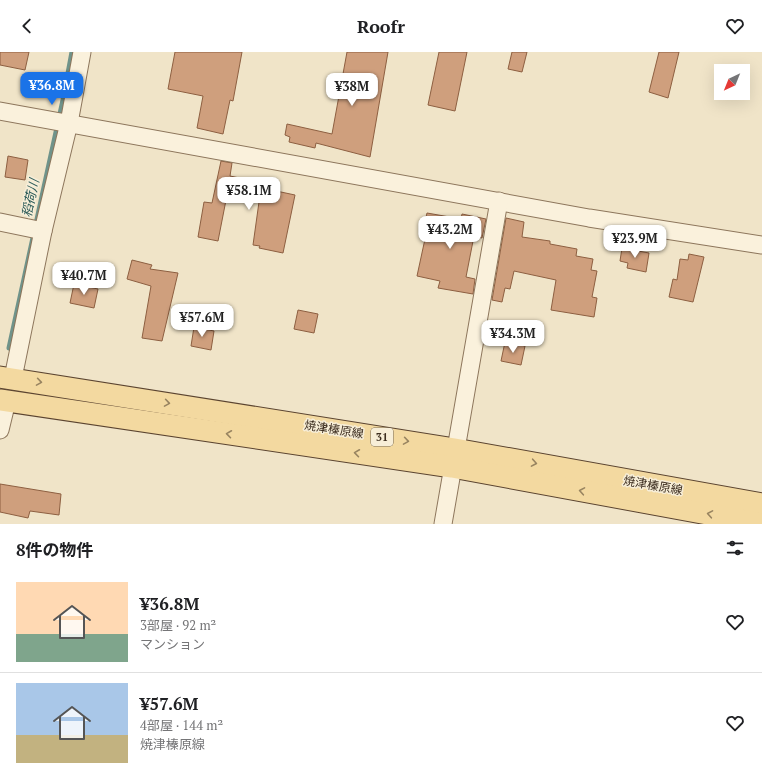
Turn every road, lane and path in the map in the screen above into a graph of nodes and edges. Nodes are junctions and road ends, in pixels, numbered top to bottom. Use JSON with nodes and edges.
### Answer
{"nodes":[{"id":1,"x":82,"y":52,"type":"edge"},
{"id":2,"x":0,"y":112,"type":"edge"},
{"id":3,"x":65,"y":123,"type":"junction"},
{"id":4,"x":499,"y":201,"type":"junction"},
{"id":5,"x":0,"y":222,"type":"edge"},
{"id":6,"x":43,"y":231,"type":"junction"},
{"id":7,"x":762,"y":245,"type":"edge"},
{"id":8,"x":6,"y":378,"type":"edge"},
{"id":9,"x":3,"y":401,"type":"edge"},
{"id":10,"x":0,"y":430,"type":"edge"},
{"id":11,"x":454,"y":458,"type":"junction"},
{"id":12,"x":762,"y":504,"type":"edge"},
{"id":13,"x":443,"y":524,"type":"edge"},
{"id":14,"x":762,"y":524,"type":"edge"}],
"edges":[{"from":1,"to":3,"type":"street"},
{"from":2,"to":3,"type":"street"},
{"from":3,"to":4,"type":"street"},
{"from":3,"to":6,"type":"street"},
{"from":4,"to":7,"type":"street"},
{"from":4,"to":11,"type":"street"},
{"from":5,"to":6,"type":"street"},
{"from":6,"to":8,"type":"street"},
{"from":8,"to":11,"type":"main road","name":"焼津榛原線","number":"31","one_way":true},
{"from":9,"to":10,"type":"street"},
{"from":11,"to":9,"type":"main road","name":"焼津榛原線","number":"31","one_way":true},
{"from":11,"to":12,"type":"main road","name":"焼津榛原線","number":"31","one_way":true},
{"from":11,"to":13,"type":"street"},
{"from":14,"to":11,"type":"main road","name":"焼津榛原線","number":"31","one_way":true}]}
